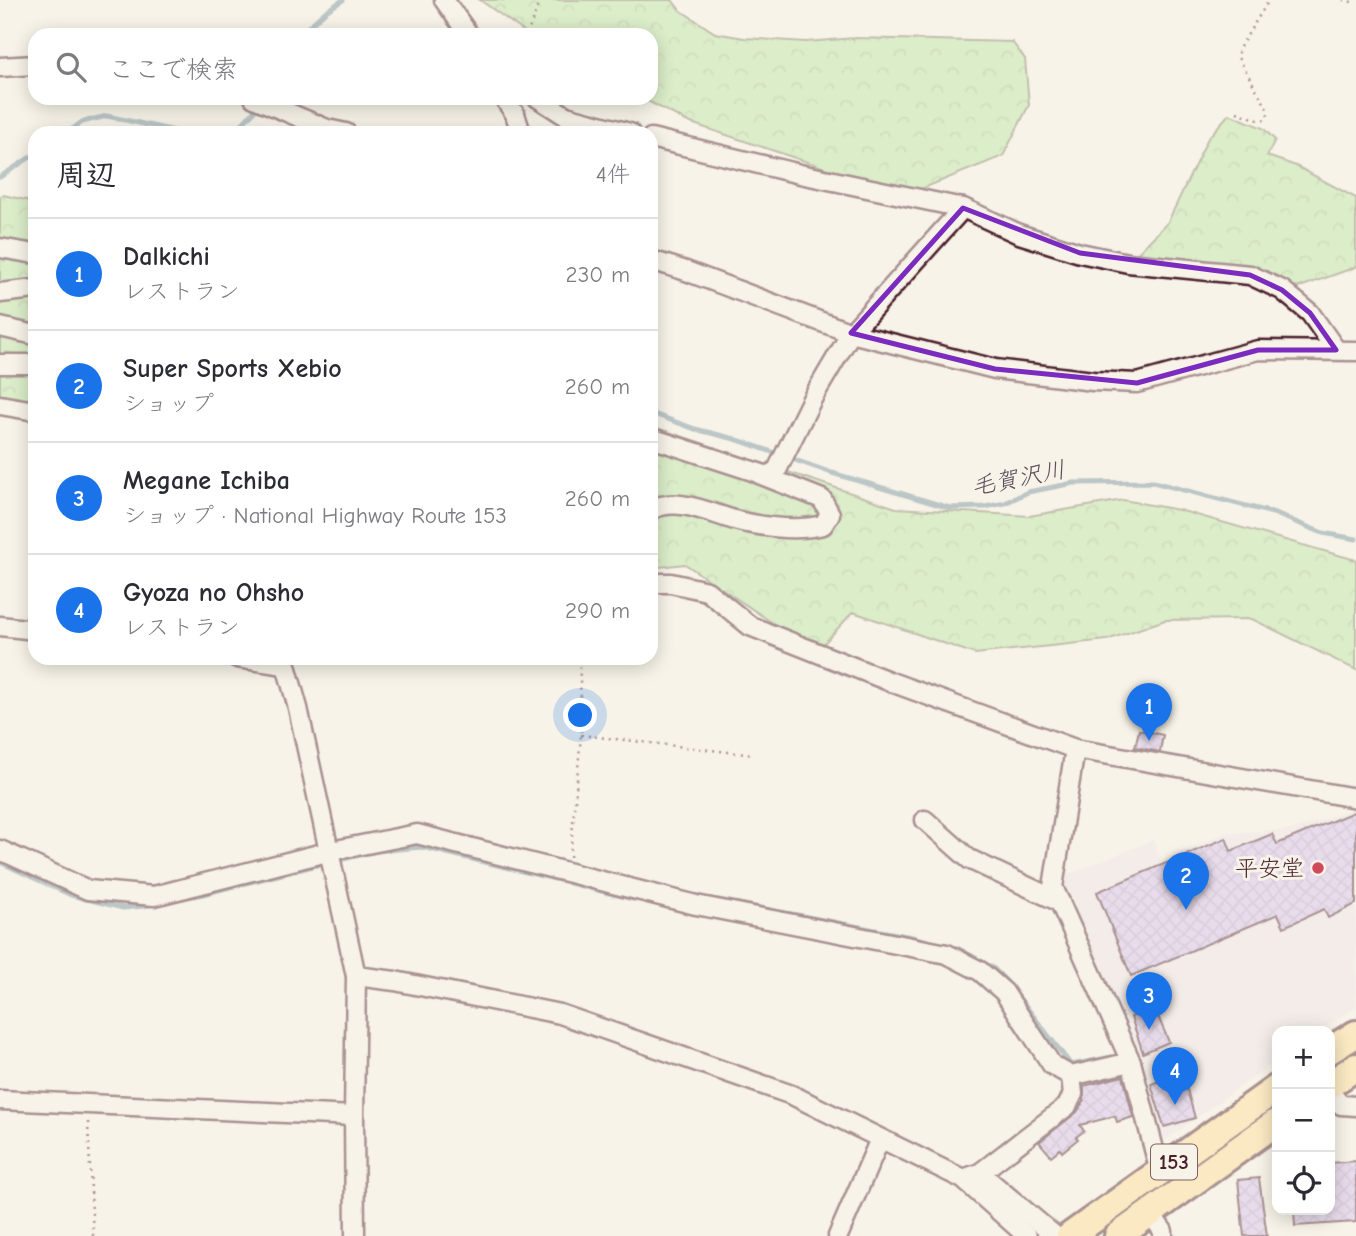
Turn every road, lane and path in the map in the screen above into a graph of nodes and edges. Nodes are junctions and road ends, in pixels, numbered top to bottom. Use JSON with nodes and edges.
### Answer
{"nodes":[{"id":1,"x":444,"y":0,"type":"edge"},
{"id":2,"x":540,"y":0,"type":"edge"},
{"id":3,"x":1269,"y":0,"type":"edge"},
{"id":4,"x":1343,"y":0,"type":"edge"},
{"id":5,"x":1356,"y":3,"type":"edge"},
{"id":6,"x":464,"y":28,"type":"edge"},
{"id":7,"x":530,"y":28,"type":"edge"},
{"id":8,"x":28,"y":65,"type":"edge"},
{"id":9,"x":0,"y":67,"type":"edge"},
{"id":10,"x":270,"y":105,"type":"edge"},
{"id":11,"x":509,"y":105,"type":"edge"},
{"id":12,"x":549,"y":105,"type":"edge"},
{"id":13,"x":1237,"y":112,"type":"dead end"},
{"id":14,"x":321,"y":126,"type":"edge"},
{"id":15,"x":519,"y":126,"type":"edge"},
{"id":16,"x":604,"y":126,"type":"edge"},
{"id":17,"x":658,"y":140,"type":"edge"},
{"id":18,"x":963,"y":208,"type":"junction"},
{"id":19,"x":0,"y":248,"type":"edge"},
{"id":20,"x":28,"y":253,"type":"edge"},
{"id":21,"x":658,"y":262,"type":"edge"},
{"id":22,"x":28,"y":290,"type":"edge"},
{"id":23,"x":0,"y":293,"type":"edge"},
{"id":24,"x":0,"y":327,"type":"edge"},
{"id":25,"x":851,"y":332,"type":"junction"},
{"id":26,"x":28,"y":333,"type":"edge"},
{"id":27,"x":1336,"y":350,"type":"junction"},
{"id":28,"x":1356,"y":351,"type":"edge"},
{"id":29,"x":0,"y":364,"type":"edge"},
{"id":30,"x":28,"y":365,"type":"edge"},
{"id":31,"x":0,"y":405,"type":"edge"},
{"id":32,"x":28,"y":410,"type":"edge"},
{"id":33,"x":658,"y":440,"type":"edge"},
{"id":34,"x":740,"y":467,"type":"junction"},
{"id":35,"x":658,"y":507,"type":"edge"},
{"id":36,"x":658,"y":583,"type":"edge"},
{"id":37,"x":0,"y":626,"type":"edge"},
{"id":38,"x":28,"y":630,"type":"edge"},
{"id":39,"x":286,"y":665,"type":"edge"},
{"id":40,"x":579,"y":665,"type":"edge"},
{"id":41,"x":581,"y":735,"type":"junction"},
{"id":42,"x":1075,"y":749,"type":"junction"},
{"id":43,"x":754,"y":755,"type":"dead end"},
{"id":44,"x":1356,"y":799,"type":"edge"},
{"id":45,"x":925,"y":820,"type":"dead end"},
{"id":46,"x":0,"y":850,"type":"edge"},
{"id":47,"x":331,"y":851,"type":"junction"},
{"id":48,"x":569,"y":873,"type":"junction"},
{"id":49,"x":1060,"y":902,"type":"junction"},
{"id":50,"x":356,"y":976,"type":"junction"},
{"id":51,"x":1356,"y":1034,"type":"edge"},
{"id":52,"x":1335,"y":1047,"type":"edge"},
{"id":53,"x":1131,"y":1062,"type":"junction"},
{"id":54,"x":1356,"y":1067,"type":"edge"},
{"id":55,"x":1071,"y":1076,"type":"junction"},
{"id":56,"x":1335,"y":1081,"type":"edge"},
{"id":57,"x":1276,"y":1089,"type":"edge"},
{"id":58,"x":1335,"y":1098,"type":"edge"},
{"id":59,"x":0,"y":1100,"type":"edge"},
{"id":60,"x":87,"y":1104,"type":"junction"},
{"id":61,"x":1356,"y":1106,"type":"edge"},
{"id":62,"x":354,"y":1115,"type":"junction"},
{"id":63,"x":1272,"y":1126,"type":"edge"},
{"id":64,"x":880,"y":1139,"type":"junction"},
{"id":65,"x":1160,"y":1172,"type":"junction"},
{"id":66,"x":981,"y":1173,"type":"junction"},
{"id":67,"x":963,"y":1179,"type":"junction"},
{"id":68,"x":1150,"y":1213,"type":"junction"},
{"id":69,"x":93,"y":1236,"type":"edge"},
{"id":70,"x":355,"y":1236,"type":"edge"},
{"id":71,"x":838,"y":1236,"type":"edge"},
{"id":72,"x":1027,"y":1236,"type":"edge"},
{"id":73,"x":1055,"y":1236,"type":"edge"},
{"id":74,"x":1070,"y":1236,"type":"edge"},
{"id":75,"x":1118,"y":1236,"type":"edge"},
{"id":76,"x":1163,"y":1236,"type":"edge"}],
"edges":[{"from":1,"to":6,"type":"street"},
{"from":2,"to":7,"type":"path"},
{"from":3,"to":13,"type":"path"},
{"from":4,"to":5,"type":"path"},
{"from":8,"to":9,"type":"street"},
{"from":10,"to":14,"type":"street"},
{"from":11,"to":15,"type":"street"},
{"from":12,"to":16,"type":"street"},
{"from":17,"to":18,"type":"street"},
{"from":18,"to":25,"type":"street"},
{"from":18,"to":27,"type":"street"},
{"from":19,"to":20,"type":"street"},
{"from":21,"to":25,"type":"street"},
{"from":22,"to":23,"type":"street"},
{"from":24,"to":26,"type":"street"},
{"from":25,"to":27,"type":"street"},
{"from":25,"to":34,"type":"street"},
{"from":27,"to":28,"type":"street"},
{"from":29,"to":30,"type":"street"},
{"from":31,"to":32,"type":"street"},
{"from":33,"to":34,"type":"street"},
{"from":34,"to":35,"type":"street"},
{"from":36,"to":42,"type":"street"},
{"from":37,"to":38,"type":"street"},
{"from":39,"to":47,"type":"street"},
{"from":40,"to":41,"type":"path"},
{"from":41,"to":43,"type":"path"},
{"from":41,"to":48,"type":"path"},
{"from":42,"to":44,"type":"street"},
{"from":42,"to":49,"type":"street"},
{"from":45,"to":49,"type":"street"},
{"from":46,"to":47,"type":"street"},
{"from":47,"to":48,"type":"street"},
{"from":47,"to":50,"type":"street"},
{"from":48,"to":55,"type":"street"},
{"from":49,"to":53,"type":"street"},
{"from":50,"to":62,"type":"street"},
{"from":50,"to":64,"type":"street"},
{"from":51,"to":52,"type":"highway"},
{"from":53,"to":55,"type":"street"},
{"from":53,"to":65,"type":"street"},
{"from":54,"to":56,"type":"highway"},
{"from":55,"to":66,"type":"street"},
{"from":57,"to":65,"type":"highway","number":"153"},
{"from":58,"to":61,"type":"street"},
{"from":59,"to":60,"type":"street"},
{"from":60,"to":62,"type":"street"},
{"from":60,"to":69,"type":"path"},
{"from":62,"to":70,"type":"street"},
{"from":63,"to":68,"type":"highway","number":"153"},
{"from":64,"to":67,"type":"street"},
{"from":64,"to":71,"type":"street"},
{"from":65,"to":74,"type":"highway","number":"153"},
{"from":66,"to":67,"type":"street"},
{"from":66,"to":73,"type":"street"},
{"from":67,"to":72,"type":"street"},
{"from":68,"to":75,"type":"highway","number":"153"},
{"from":68,"to":76,"type":"street"}]}
